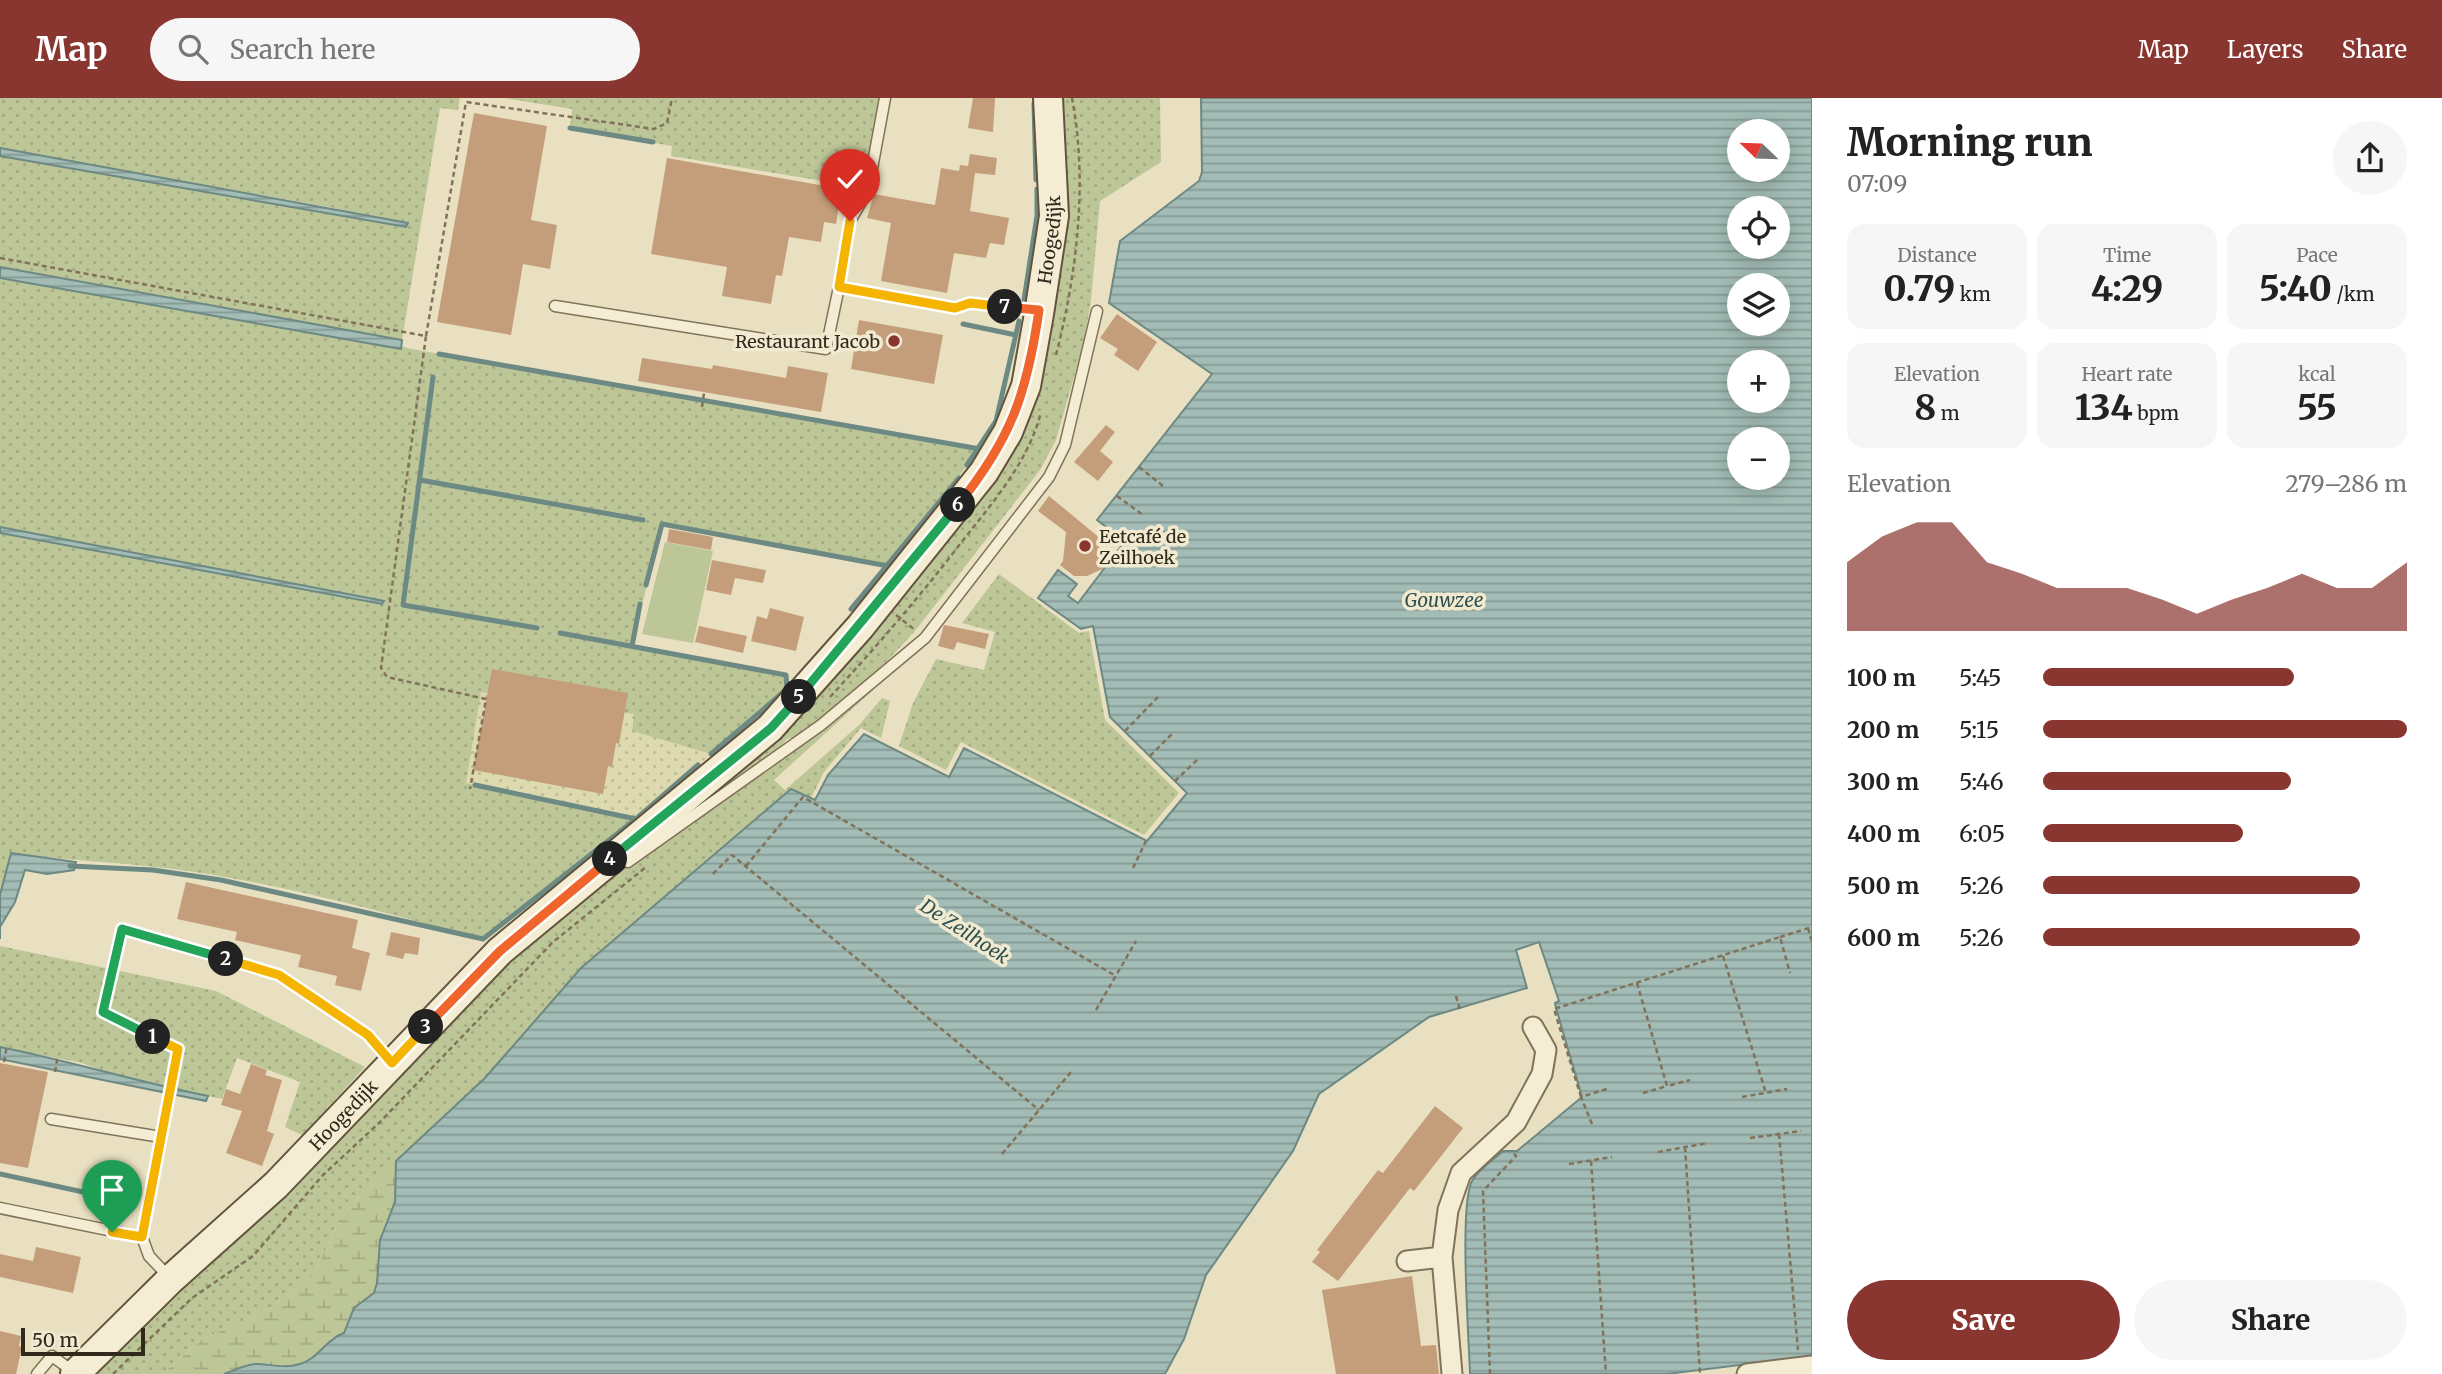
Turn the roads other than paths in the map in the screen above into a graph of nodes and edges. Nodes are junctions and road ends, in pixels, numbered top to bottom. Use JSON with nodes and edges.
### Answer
{"nodes":[{"id":1,"x":884,"y":98,"type":"edge"},
{"id":2,"x":1048,"y":98,"type":"edge"},
{"id":3,"x":839,"y":287,"type":"junction"},
{"id":4,"x":555,"y":306,"type":"dead end"},
{"id":5,"x":1039,"y":310,"type":"junction"},
{"id":6,"x":1097,"y":311,"type":"dead end"},
{"id":7,"x":564,"y":897,"type":"junction"},
{"id":8,"x":1533,"y":1027,"type":"dead end"},
{"id":9,"x":392,"y":1063,"type":"junction"},
{"id":10,"x":51,"y":1119,"type":"dead end"},
{"id":11,"x":161,"y":1137,"type":"junction"},
{"id":12,"x":0,"y":1208,"type":"edge"},
{"id":13,"x":142,"y":1237,"type":"junction"},
{"id":14,"x":1442,"y":1257,"type":"junction"},
{"id":15,"x":1407,"y":1261,"type":"dead end"},
{"id":16,"x":171,"y":1279,"type":"junction"},
{"id":17,"x":1805,"y":1362,"type":"edge"},
{"id":18,"x":37,"y":1374,"type":"edge"},
{"id":19,"x":75,"y":1374,"type":"edge"},
{"id":20,"x":1452,"y":1374,"type":"edge"},
{"id":21,"x":1747,"y":1374,"type":"edge"}],
"edges":[{"from":1,"to":3,"type":"lane"},
{"from":2,"to":5,"type":"street","name":"Hoogedijk"},
{"from":3,"to":4,"type":"lane"},
{"from":3,"to":5,"type":"lane"},
{"from":5,"to":7,"type":"street","name":"Hoogedijk"},
{"from":6,"to":7,"type":"lane"},
{"from":7,"to":9,"type":"street","name":"Hoogedijk"},
{"from":8,"to":14,"type":"street"},
{"from":9,"to":11,"type":"lane"},
{"from":9,"to":16,"type":"street","name":"Hoogedijk"},
{"from":10,"to":11,"type":"lane"},
{"from":11,"to":13,"type":"lane"},
{"from":12,"to":13,"type":"lane"},
{"from":13,"to":16,"type":"lane"},
{"from":14,"to":15,"type":"street"},
{"from":14,"to":20,"type":"street"},
{"from":16,"to":19,"type":"street","name":"Hoogedijk"},
{"from":17,"to":21,"type":"street"},
{"from":18,"to":19,"type":"lane"}]}
